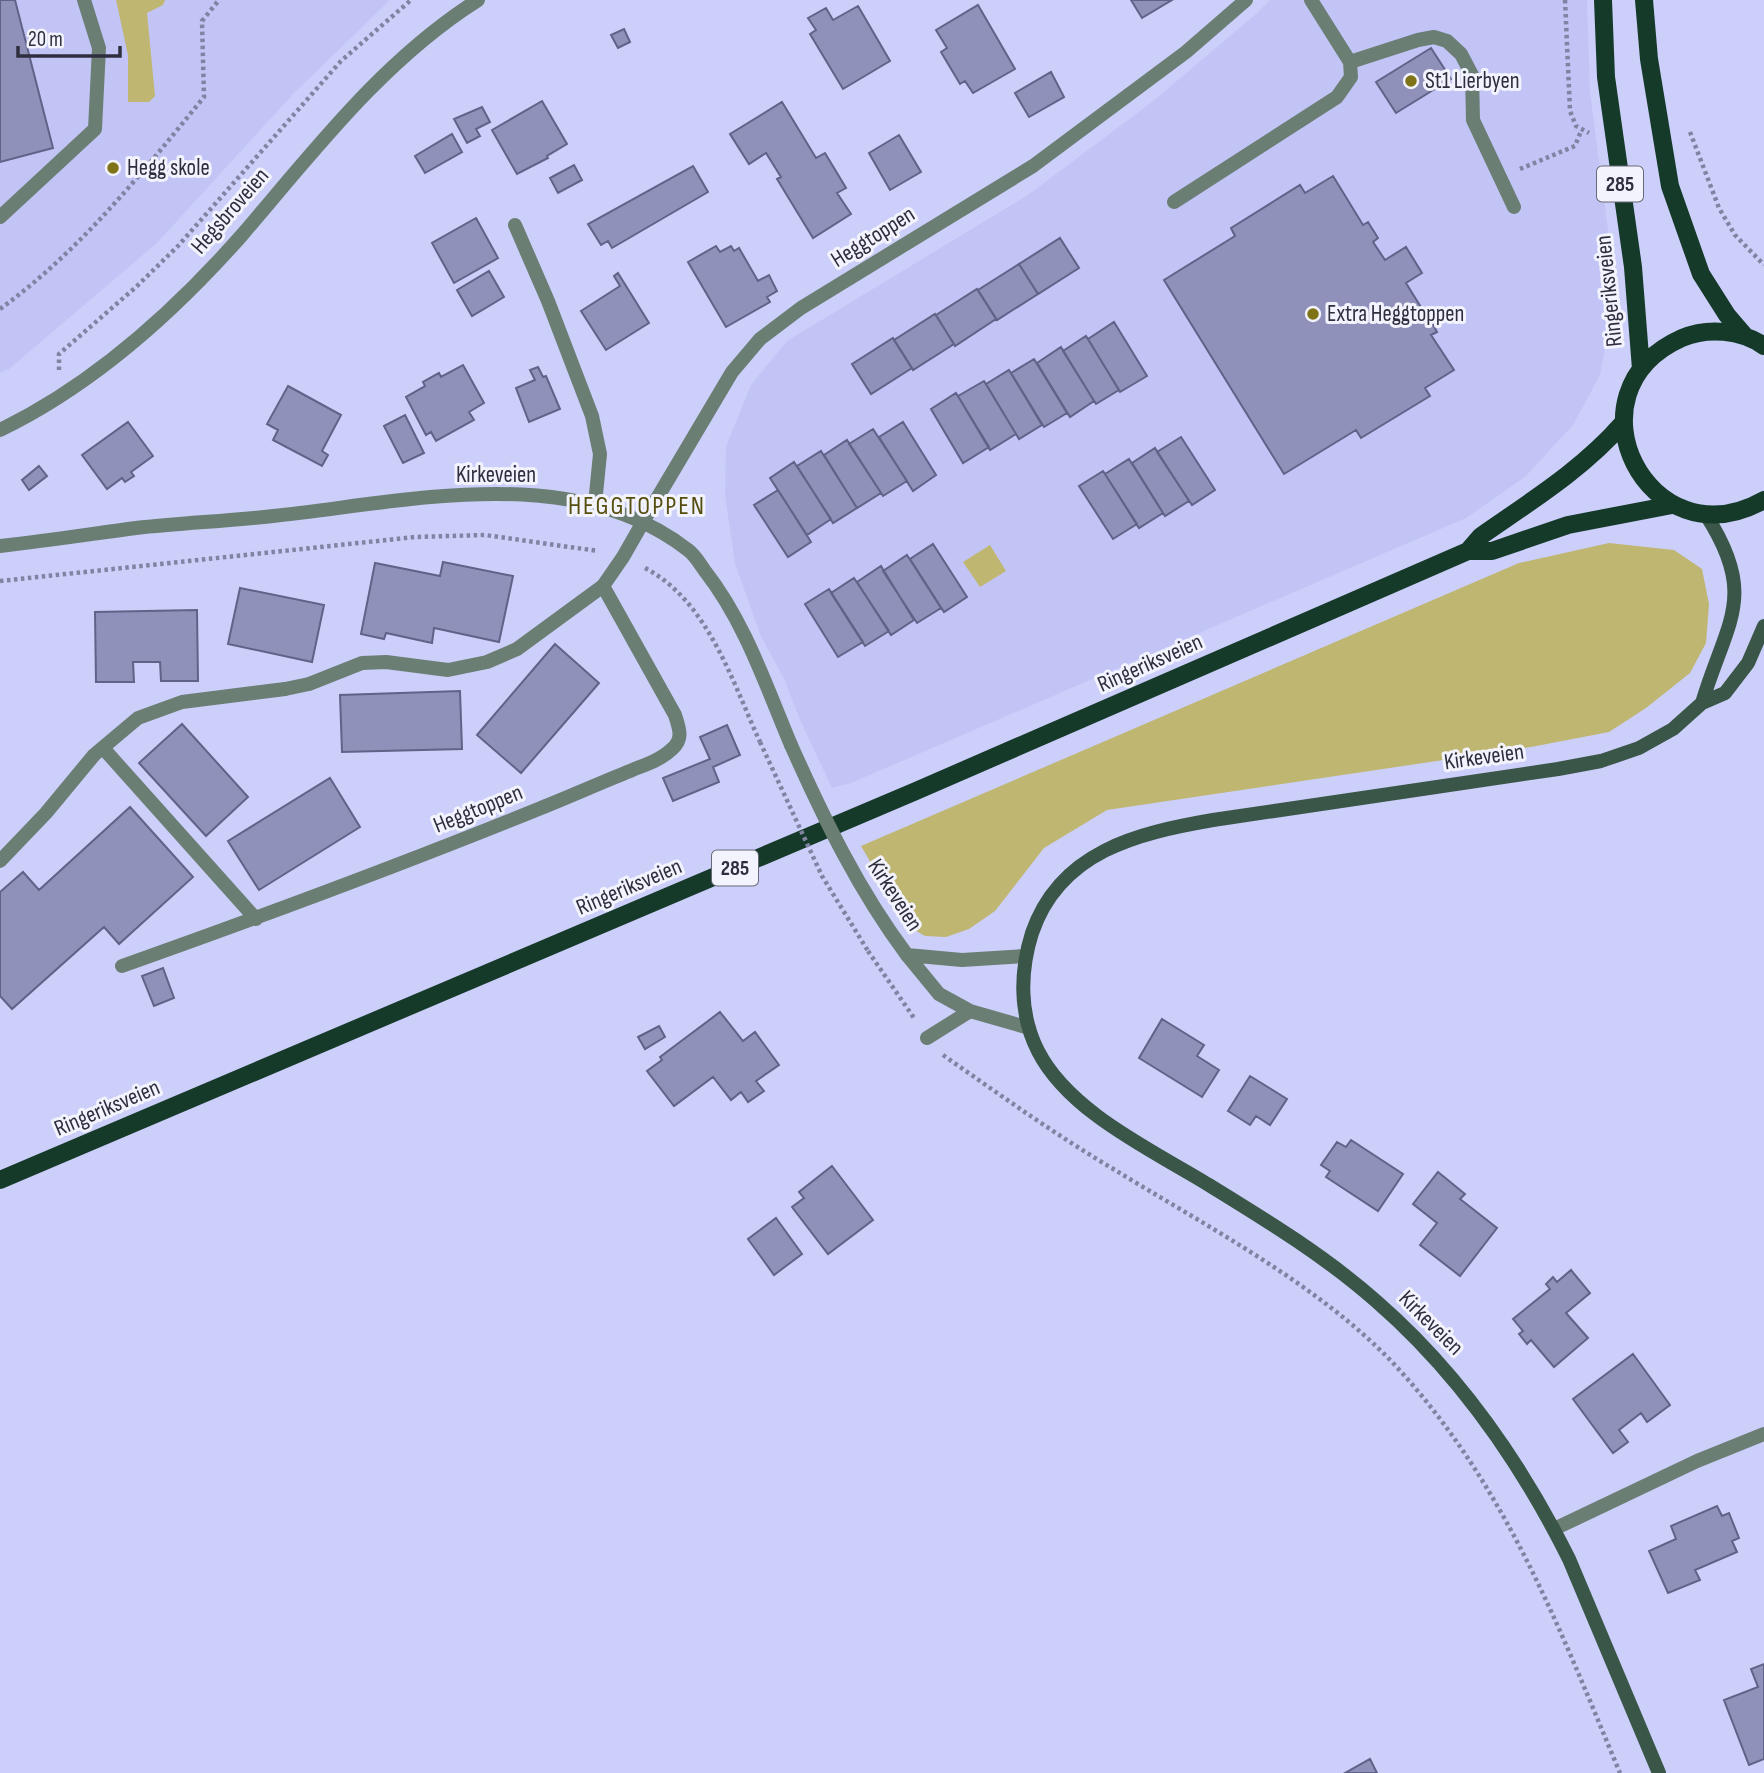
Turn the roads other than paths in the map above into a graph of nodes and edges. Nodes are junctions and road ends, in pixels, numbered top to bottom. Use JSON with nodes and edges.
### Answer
{"nodes":[{"id":1,"x":85,"y":0,"type":"edge"},
{"id":2,"x":478,"y":0,"type":"edge"},
{"id":3,"x":1246,"y":0,"type":"edge"},
{"id":4,"x":1311,"y":0,"type":"edge"},
{"id":5,"x":1603,"y":0,"type":"edge"},
{"id":6,"x":1644,"y":0,"type":"edge"},
{"id":7,"x":1350,"y":62,"type":"junction"},
{"id":8,"x":1174,"y":202,"type":"dead end"},
{"id":9,"x":1514,"y":207,"type":"dead end"},
{"id":10,"x":0,"y":217,"type":"edge"},
{"id":11,"x":515,"y":225,"type":"dead end"},
{"id":12,"x":1745,"y":336,"type":"junction"},
{"id":13,"x":1764,"y":346,"type":"edge"},
{"id":14,"x":1641,"y":369,"type":"junction"},
{"id":15,"x":1623,"y":423,"type":"junction"},
{"id":16,"x":0,"y":430,"type":"edge"},
{"id":17,"x":1764,"y":500,"type":"edge"},
{"id":18,"x":595,"y":504,"type":"junction"},
{"id":19,"x":1672,"y":505,"type":"junction"},
{"id":20,"x":1706,"y":515,"type":"junction"},
{"id":21,"x":643,"y":522,"type":"junction"},
{"id":22,"x":0,"y":546,"type":"edge"},
{"id":23,"x":1468,"y":551,"type":"junction"},
{"id":24,"x":603,"y":586,"type":"junction"},
{"id":25,"x":1764,"y":626,"type":"edge"},
{"id":26,"x":1702,"y":703,"type":"junction"},
{"id":27,"x":103,"y":748,"type":"junction"},
{"id":28,"x":0,"y":861,"type":"edge"},
{"id":29,"x":256,"y":919,"type":"junction"},
{"id":30,"x":907,"y":956,"type":"junction"},
{"id":31,"x":1025,"y":956,"type":"junction"},
{"id":32,"x":122,"y":966,"type":"dead end"},
{"id":33,"x":970,"y":1011,"type":"junction"},
{"id":34,"x":1028,"y":1028,"type":"junction"},
{"id":35,"x":927,"y":1038,"type":"road end"},
{"id":36,"x":0,"y":1180,"type":"edge"},
{"id":37,"x":1764,"y":1434,"type":"edge"},
{"id":38,"x":1554,"y":1529,"type":"junction"},
{"id":39,"x":1659,"y":1773,"type":"edge"}],
"edges":[{"from":1,"to":10,"type":"street"},
{"from":2,"to":16,"type":"street","name":"Hegsbroveien"},
{"from":3,"to":21,"type":"street","name":"Heggtoppen"},
{"from":4,"to":7,"type":"street"},
{"from":5,"to":14,"type":"main road","name":"Ringeriksveien","number":"285"},
{"from":6,"to":12,"type":"main road","number":"285"},
{"from":7,"to":8,"type":"street"},
{"from":7,"to":9,"type":"street"},
{"from":11,"to":18,"type":"street"},
{"from":12,"to":13,"type":"main road","number":"285"},
{"from":12,"to":14,"type":"main road","number":"285"},
{"from":14,"to":15,"type":"main road","number":"285"},
{"from":15,"to":19,"type":"main road","number":"285"},
{"from":15,"to":23,"type":"main road","name":"Ringeriksveien","number":"285"},
{"from":17,"to":20,"type":"main road","number":"285"},
{"from":18,"to":21,"type":"street","name":"Kirkeveien"},
{"from":18,"to":22,"type":"street","name":"Kirkeveien"},
{"from":19,"to":20,"type":"main road","number":"285"},
{"from":19,"to":23,"type":"main road","name":"Ringeriksveien","number":"285"},
{"from":20,"to":26,"type":"main road"},
{"from":21,"to":24,"type":"street","name":"Heggtoppen"},
{"from":21,"to":30,"type":"street","name":"Kirkeveien","bridge":true},
{"from":23,"to":36,"type":"main road","name":"Ringeriksveien","number":"285"},
{"from":24,"to":27,"type":"street","name":"Heggtoppen"},
{"from":24,"to":29,"type":"street","name":"Heggtoppen"},
{"from":25,"to":26,"type":"main road","name":"Kirkeveien"},
{"from":26,"to":31,"type":"main road","name":"Kirkeveien"},
{"from":27,"to":28,"type":"street","name":"Heggtoppen"},
{"from":27,"to":29,"type":"street"},
{"from":29,"to":32,"type":"street","name":"Heggtoppen"},
{"from":30,"to":31,"type":"street","name":"Kirkeveien"},
{"from":30,"to":33,"type":"street","name":"Kirkeveien"},
{"from":31,"to":34,"type":"main road","name":"Kirkeveien"},
{"from":33,"to":34,"type":"street","name":"Kirkeveien"},
{"from":33,"to":35,"type":"street"},
{"from":34,"to":38,"type":"main road","name":"Kirkeveien"},
{"from":37,"to":38,"type":"street"},
{"from":38,"to":39,"type":"main road","name":"Kirkeveien"}]}
